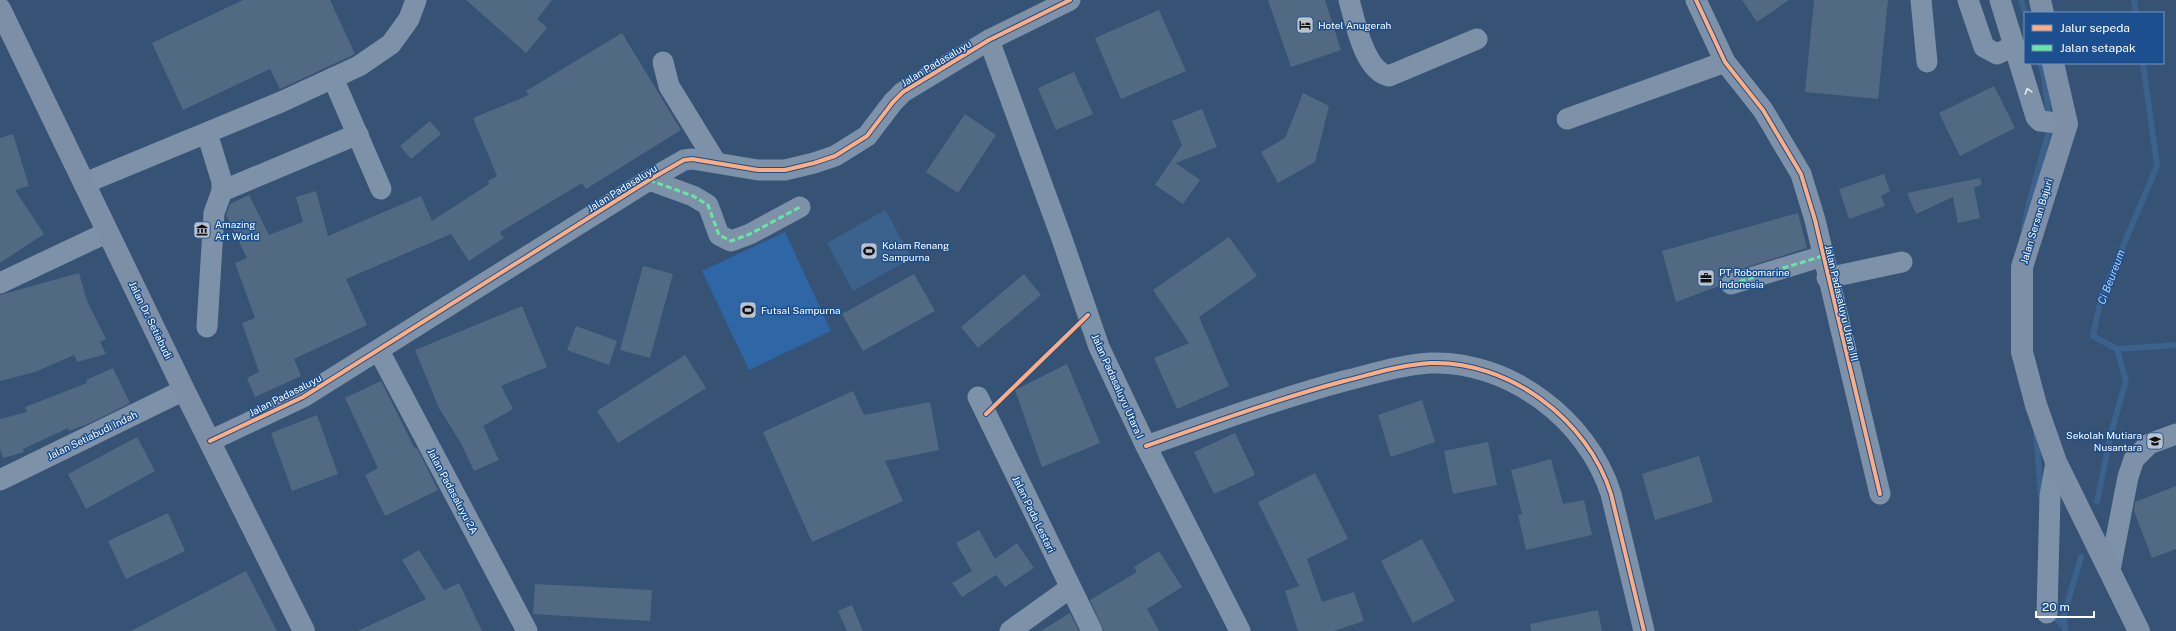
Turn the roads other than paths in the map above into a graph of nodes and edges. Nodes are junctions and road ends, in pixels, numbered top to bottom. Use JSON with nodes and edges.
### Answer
{"nodes":[{"id":1,"x":416,"y":0,"type":"edge"},
{"id":2,"x":1070,"y":0,"type":"edge"},
{"id":3,"x":1349,"y":0,"type":"edge"},
{"id":4,"x":1696,"y":0,"type":"edge"},
{"id":5,"x":1921,"y":0,"type":"edge"},
{"id":6,"x":1968,"y":0,"type":"edge"},
{"id":7,"x":2000,"y":0,"type":"edge"},
{"id":8,"x":2040,"y":0,"type":"edge"},
{"id":9,"x":0,"y":9,"type":"edge"},
{"id":10,"x":2043,"y":12,"type":"edge"},
{"id":11,"x":1477,"y":39,"type":"dead end"},
{"id":12,"x":989,"y":40,"type":"junction"},
{"id":13,"x":2014,"y":46,"type":"junction"},
{"id":14,"x":663,"y":62,"type":"dead end"},
{"id":15,"x":1725,"y":62,"type":"junction"},
{"id":16,"x":1927,"y":62,"type":"dead end"},
{"id":17,"x":2054,"y":64,"type":"edge"},
{"id":18,"x":333,"y":78,"type":"junction"},
{"id":19,"x":1567,"y":119,"type":"dead end"},
{"id":20,"x":2056,"y":122,"type":"junction"},
{"id":21,"x":207,"y":132,"type":"junction"},
{"id":22,"x":358,"y":134,"type":"junction"},
{"id":23,"x":715,"y":161,"type":"junction"},
{"id":24,"x":648,"y":180,"type":"junction"},
{"id":25,"x":85,"y":183,"type":"junction"},
{"id":26,"x":381,"y":189,"type":"dead end"},
{"id":27,"x":222,"y":191,"type":"junction"},
{"id":28,"x":800,"y":207,"type":"dead end"},
{"id":29,"x":108,"y":232,"type":"junction"},
{"id":30,"x":1824,"y":256,"type":"junction"},
{"id":31,"x":1902,"y":262,"type":"dead end"},
{"id":32,"x":1827,"y":278,"type":"junction"},
{"id":33,"x":0,"y":283,"type":"edge"},
{"id":34,"x":1731,"y":284,"type":"dead end"},
{"id":35,"x":207,"y":327,"type":"dead end"},
{"id":36,"x":379,"y":351,"type":"junction"},
{"id":37,"x":184,"y":390,"type":"junction"},
{"id":38,"x":978,"y":397,"type":"dead end"},
{"id":39,"x":2176,"y":434,"type":"edge"},
{"id":40,"x":210,"y":441,"type":"junction"},
{"id":41,"x":1146,"y":446,"type":"junction"},
{"id":42,"x":2056,"y":462,"type":"junction"},
{"id":43,"x":0,"y":480,"type":"edge"},
{"id":44,"x":1880,"y":494,"type":"dead end"},
{"id":45,"x":2110,"y":570,"type":"junction"},
{"id":46,"x":1070,"y":588,"type":"junction"},
{"id":47,"x":2047,"y":613,"type":"dead end"},
{"id":48,"x":304,"y":631,"type":"edge"},
{"id":49,"x":527,"y":631,"type":"edge"},
{"id":50,"x":1010,"y":631,"type":"edge"},
{"id":51,"x":1092,"y":631,"type":"edge"},
{"id":52,"x":1240,"y":631,"type":"edge"},
{"id":53,"x":1644,"y":631,"type":"edge"},
{"id":54,"x":2139,"y":631,"type":"edge"}],
"edges":[{"from":1,"to":18,"type":"street"},
{"from":2,"to":12,"type":"street","name":"Jalan Padasaluyu"},
{"from":3,"to":11,"type":"street"},
{"from":4,"to":15,"type":"street","name":"Jalan Padasaluyu Utara III"},
{"from":5,"to":16,"type":"street"},
{"from":6,"to":13,"type":"street"},
{"from":7,"to":13,"type":"street"},
{"from":8,"to":10,"type":"main road"},
{"from":9,"to":25,"type":"main road","name":"Jalan Dr. Setiabudi"},
{"from":12,"to":23,"type":"street","name":"Jalan Padasaluyu"},
{"from":12,"to":41,"type":"street","name":"Jalan Padasaluyu Utara I"},
{"from":20,"to":13,"type":"street","one_way":true},
{"from":14,"to":23,"type":"street"},
{"from":15,"to":19,"type":"street"},
{"from":15,"to":30,"type":"street","name":"Jalan Padasaluyu Utara III"},
{"from":17,"to":20,"type":"main road","name":"Jalan Sersan Bajuri"},
{"from":18,"to":21,"type":"street"},
{"from":18,"to":22,"type":"street"},
{"from":20,"to":42,"type":"main road","name":"Jalan Sersan Bajuri"},
{"from":21,"to":25,"type":"street"},
{"from":21,"to":27,"type":"street"},
{"from":22,"to":26,"type":"street"},
{"from":22,"to":27,"type":"street"},
{"from":23,"to":24,"type":"street","name":"Jalan Padasaluyu"},
{"from":24,"to":28,"type":"street"},
{"from":24,"to":36,"type":"street","name":"Jalan Padasaluyu"},
{"from":25,"to":29,"type":"main road","name":"Jalan Dr. Setiabudi"},
{"from":27,"to":35,"type":"street"},
{"from":29,"to":33,"type":"street"},
{"from":29,"to":37,"type":"main road","name":"Jalan Dr. Setiabudi"},
{"from":30,"to":32,"type":"street","name":"Jalan Padasaluyu Utara III"},
{"from":30,"to":34,"type":"street","name":"Jalan Padasaluyu Utara III"},
{"from":31,"to":32,"type":"street","name":"Jalan Padasaluyu Utara III"},
{"from":32,"to":44,"type":"street","name":"Jalan Padasaluyu Utara III"},
{"from":36,"to":40,"type":"street","name":"Jalan Padasaluyu"},
{"from":36,"to":49,"type":"street","name":"Jalan Padasaluyu 2A"},
{"from":37,"to":40,"type":"main road","name":"Jalan Dr. Setiabudi"},
{"from":37,"to":43,"type":"street","name":"Jalan Setiabudi Indah"},
{"from":38,"to":46,"type":"street","name":"Jalan Pada Lestari"},
{"from":39,"to":45,"type":"street"},
{"from":40,"to":48,"type":"main road","name":"Jalan Dr. Setiabudi"},
{"from":41,"to":52,"type":"street","name":"Jalan Padasaluyu Utara I"},
{"from":41,"to":53,"type":"street"},
{"from":42,"to":45,"type":"main road","name":"Jalan Sersan Bajuri"},
{"from":42,"to":47,"type":"street"},
{"from":45,"to":54,"type":"main road","name":"Jalan Sersan Bajuri"},
{"from":46,"to":50,"type":"street"},
{"from":46,"to":51,"type":"street","name":"Jalan Pada Lestari"}]}
